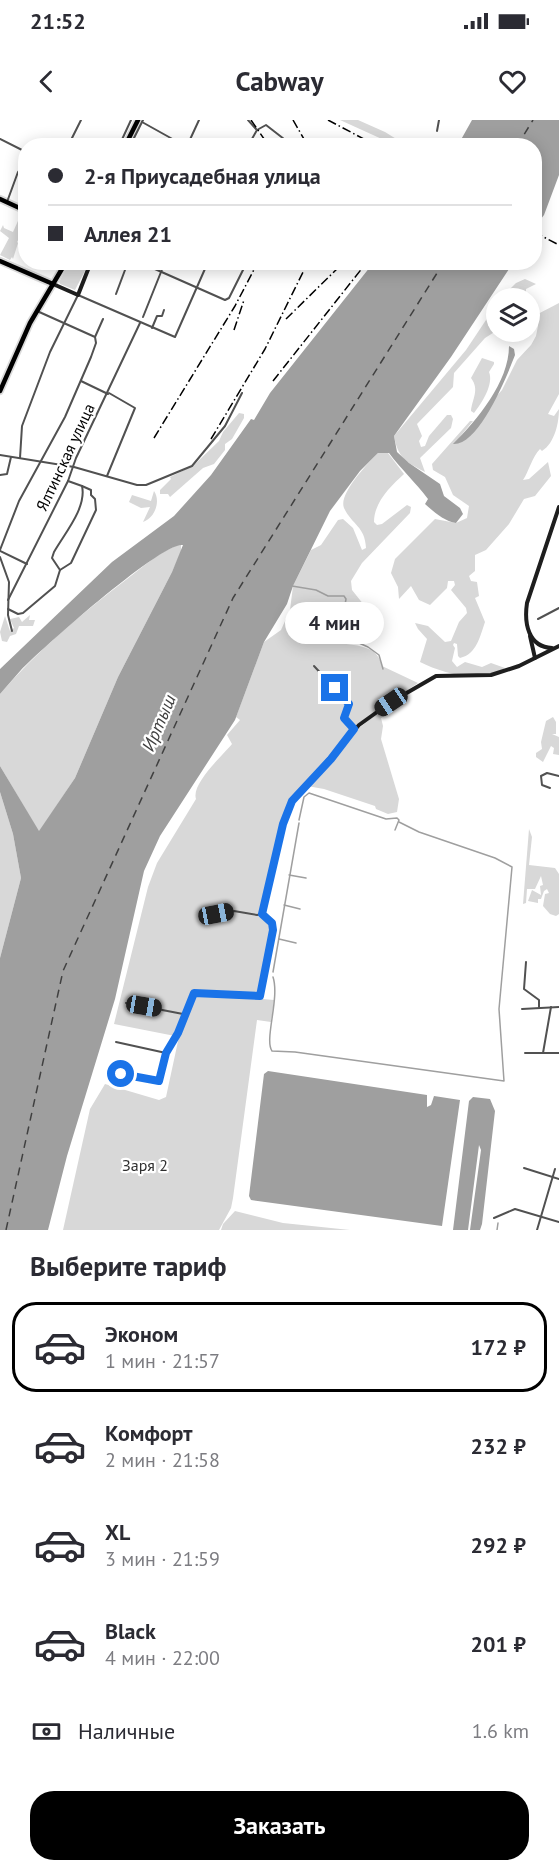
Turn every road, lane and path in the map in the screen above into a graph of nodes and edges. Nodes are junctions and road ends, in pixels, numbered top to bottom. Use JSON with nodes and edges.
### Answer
{"nodes":[{"id":1,"x":81,"y":120,"type":"edge"},
{"id":2,"x":131,"y":120,"type":"edge"},
{"id":3,"x":200,"y":120,"type":"edge"},
{"id":4,"x":248,"y":120,"type":"edge"},
{"id":5,"x":439,"y":120,"type":"edge"},
{"id":6,"x":141,"y":121,"type":"edge"},
{"id":7,"x":257,"y":130,"type":"junction"},
{"id":8,"x":437,"y":131,"type":"dead end"},
{"id":9,"x":72,"y":138,"type":"edge"},
{"id":10,"x":123,"y":138,"type":"edge"},
{"id":11,"x":130,"y":138,"type":"edge"},
{"id":12,"x":134,"y":138,"type":"edge"},
{"id":13,"x":172,"y":138,"type":"edge"},
{"id":14,"x":190,"y":138,"type":"edge"},
{"id":15,"x":252,"y":138,"type":"edge"},
{"id":16,"x":283,"y":138,"type":"edge"},
{"id":17,"x":0,"y":139,"type":"edge"},
{"id":18,"x":18,"y":148,"type":"edge"},
{"id":19,"x":18,"y":172,"type":"edge"},
{"id":20,"x":0,"y":199,"type":"edge"},
{"id":21,"x":7,"y":202,"type":"junction"},
{"id":22,"x":18,"y":207,"type":"edge"},
{"id":23,"x":0,"y":261,"type":"edge"},
{"id":24,"x":18,"y":269,"type":"edge"},
{"id":25,"x":21,"y":270,"type":"edge"},
{"id":26,"x":61,"y":270,"type":"edge"},
{"id":27,"x":89,"y":270,"type":"edge"},
{"id":28,"x":125,"y":270,"type":"edge"},
{"id":29,"x":157,"y":270,"type":"edge"},
{"id":30,"x":205,"y":270,"type":"edge"},
{"id":31,"x":243,"y":270,"type":"edge"},
{"id":32,"x":161,"y":272,"type":"junction"},
{"id":33,"x":53,"y":284,"type":"junction"},
{"id":34,"x":197,"y":288,"type":"junction"},
{"id":35,"x":116,"y":294,"type":"dead end"},
{"id":36,"x":78,"y":295,"type":"junction"},
{"id":37,"x":164,"y":310,"type":"dead end"},
{"id":38,"x":37,"y":311,"type":"junction"},
{"id":39,"x":143,"y":317,"type":"dead end"},
{"id":40,"x":103,"y":319,"type":"dead end"},
{"id":41,"x":140,"y":323,"type":"junction"},
{"id":42,"x":65,"y":324,"type":"junction"},
{"id":43,"x":152,"y":328,"type":"junction"},
{"id":44,"x":94,"y":337,"type":"junction"},
{"id":45,"x":81,"y":381,"type":"junction"},
{"id":46,"x":0,"y":391,"type":"edge"},
{"id":47,"x":108,"y":393,"type":"junction"},
{"id":48,"x":242,"y":393,"type":"dead end"},
{"id":49,"x":0,"y":455,"type":"edge"},
{"id":50,"x":11,"y":457,"type":"junction"},
{"id":51,"x":20,"y":458,"type":"junction"},
{"id":52,"x":41,"y":462,"type":"junction"},
{"id":53,"x":74,"y":466,"type":"junction"},
{"id":54,"x":0,"y":475,"type":"edge"},
{"id":55,"x":107,"y":476,"type":"junction"},
{"id":56,"x":68,"y":481,"type":"junction"},
{"id":57,"x":82,"y":486,"type":"junction"},
{"id":58,"x":559,"y":507,"type":"edge"},
{"id":59,"x":0,"y":550,"type":"edge"},
{"id":60,"x":0,"y":557,"type":"edge"},
{"id":61,"x":27,"y":564,"type":"junction"},
{"id":62,"x":60,"y":570,"type":"junction"},
{"id":63,"x":8,"y":600,"type":"junction"},
{"id":64,"x":559,"y":608,"type":"edge"},
{"id":65,"x":8,"y":609,"type":"junction"},
{"id":66,"x":538,"y":619,"type":"dead end"},
{"id":67,"x":12,"y":631,"type":"dead end"},
{"id":68,"x":529,"y":633,"type":"junction"},
{"id":69,"x":540,"y":645,"type":"junction"},
{"id":70,"x":558,"y":647,"type":"edge"},
{"id":71,"x":539,"y":656,"type":"junction"},
{"id":72,"x":533,"y":659,"type":"junction"},
{"id":73,"x":314,"y":666,"type":"dead end"},
{"id":74,"x":354,"y":729,"type":"junction"},
{"id":75,"x":559,"y":776,"type":"edge"},
{"id":76,"x":550,"y":788,"type":"dead end"},
{"id":77,"x":213,"y":914,"type":"dead end"},
{"id":78,"x":262,"y":914,"type":"junction"},
{"id":79,"x":526,"y":962,"type":"dead end"},
{"id":80,"x":260,"y":996,"type":"joint"},
{"id":81,"x":126,"y":1003,"type":"dead end"},
{"id":82,"x":551,"y":1007,"type":"junction"},
{"id":83,"x":559,"y":1007,"type":"edge"},
{"id":84,"x":539,"y":1008,"type":"junction"},
{"id":85,"x":522,"y":1009,"type":"dead end"},
{"id":86,"x":183,"y":1014,"type":"junction"},
{"id":87,"x":116,"y":1042,"type":"dead end"},
{"id":88,"x":166,"y":1053,"type":"junction"},
{"id":89,"x":525,"y":1053,"type":"dead end"},
{"id":90,"x":543,"y":1053,"type":"junction"},
{"id":91,"x":559,"y":1053,"type":"edge"},
{"id":92,"x":109,"y":1071,"type":"dead end"},
{"id":93,"x":524,"y":1168,"type":"dead end"},
{"id":94,"x":555,"y":1169,"type":"dead end"},
{"id":95,"x":553,"y":1176,"type":"junction"},
{"id":96,"x":559,"y":1179,"type":"edge"},
{"id":97,"x":541,"y":1216,"type":"junction"},
{"id":98,"x":494,"y":1218,"type":"dead end"},
{"id":99,"x":559,"y":1222,"type":"edge"},
{"id":100,"x":537,"y":1230,"type":"edge"}],
"edges":[{"from":1,"to":9,"type":"street"},
{"from":2,"to":10,"type":"street"},
{"from":3,"to":14,"type":"street"},
{"from":4,"to":7,"type":"street"},
{"from":5,"to":8,"type":"street"},
{"from":6,"to":11,"type":"main road"},
{"from":6,"to":12,"type":"street"},
{"from":6,"to":13,"type":"street"},
{"from":7,"to":15,"type":"street"},
{"from":7,"to":16,"type":"street"},
{"from":17,"to":18,"type":"street"},
{"from":19,"to":21,"type":"street"},
{"from":20,"to":21,"type":"main road"},
{"from":21,"to":22,"type":"main road"},
{"from":23,"to":24,"type":"main road"},
{"from":25,"to":33,"type":"main road"},
{"from":26,"to":33,"type":"main road"},
{"from":27,"to":36,"type":"street"},
{"from":28,"to":35,"type":"street"},
{"from":29,"to":32,"type":"street"},
{"from":30,"to":34,"type":"street"},
{"from":31,"to":34,"type":"street"},
{"from":32,"to":34,"type":"street"},
{"from":32,"to":39,"type":"street"},
{"from":33,"to":36,"type":"street"},
{"from":33,"to":38,"type":"main road"},
{"from":34,"to":43,"type":"street"},
{"from":36,"to":41,"type":"street"},
{"from":36,"to":42,"type":"street"},
{"from":37,"to":43,"type":"street"},
{"from":38,"to":42,"type":"street"},
{"from":38,"to":46,"type":"main road"},
{"from":40,"to":44,"type":"street"},
{"from":41,"to":43,"type":"street"},
{"from":41,"to":47,"type":"street","name":"Ялтинская улица"},
{"from":42,"to":44,"type":"street"},
{"from":42,"to":51,"type":"street"},
{"from":44,"to":45,"type":"street"},
{"from":45,"to":47,"type":"street"},
{"from":45,"to":52,"type":"street"},
{"from":47,"to":53,"type":"street","name":"Ялтинская улица"},
{"from":47,"to":55,"type":"street"},
{"from":48,"to":55,"type":"street"},
{"from":49,"to":50,"type":"street"},
{"from":50,"to":51,"type":"street"},
{"from":50,"to":54,"type":"street"},
{"from":51,"to":52,"type":"street"},
{"from":52,"to":53,"type":"street"},
{"from":52,"to":59,"type":"street"},
{"from":53,"to":55,"type":"street"},
{"from":53,"to":56,"type":"street","name":"Ялтинская улица"},
{"from":56,"to":57,"type":"street"},
{"from":56,"to":61,"type":"street","name":"Ялтинская улица"},
{"from":57,"to":62,"type":"street"},
{"from":57,"to":62,"type":"street"},
{"from":58,"to":68,"type":"street"},
{"from":59,"to":61,"type":"street"},
{"from":60,"to":63,"type":"street"},
{"from":61,"to":63,"type":"street","name":"Ялтинская улица"},
{"from":62,"to":65,"type":"street"},
{"from":63,"to":65,"type":"street"},
{"from":64,"to":66,"type":"street"},
{"from":65,"to":67,"type":"street"},
{"from":68,"to":69,"type":"street"},
{"from":68,"to":72,"type":"street"},
{"from":69,"to":70,"type":"street"},
{"from":69,"to":71,"type":"street"},
{"from":70,"to":71,"type":"street"},
{"from":71,"to":72,"type":"street"},
{"from":72,"to":74,"type":"street"},
{"from":73,"to":74,"type":"street"},
{"from":74,"to":78,"type":"street"},
{"from":75,"to":76,"type":"street"},
{"from":77,"to":78,"type":"street"},
{"from":78,"to":80,"type":"street"},
{"from":79,"to":84,"type":"street"},
{"from":80,"to":86,"type":"street"},
{"from":81,"to":86,"type":"street"},
{"from":82,"to":83,"type":"street"},
{"from":82,"to":84,"type":"street"},
{"from":82,"to":90,"type":"street"},
{"from":84,"to":85,"type":"street"},
{"from":86,"to":88,"type":"street"},
{"from":87,"to":88,"type":"street"},
{"from":88,"to":92,"type":"street"},
{"from":89,"to":90,"type":"street"},
{"from":90,"to":91,"type":"street"},
{"from":93,"to":95,"type":"street"},
{"from":94,"to":95,"type":"street"},
{"from":95,"to":96,"type":"street"},
{"from":95,"to":97,"type":"street"},
{"from":97,"to":98,"type":"street"},
{"from":97,"to":99,"type":"street"},
{"from":97,"to":100,"type":"street"}]}
